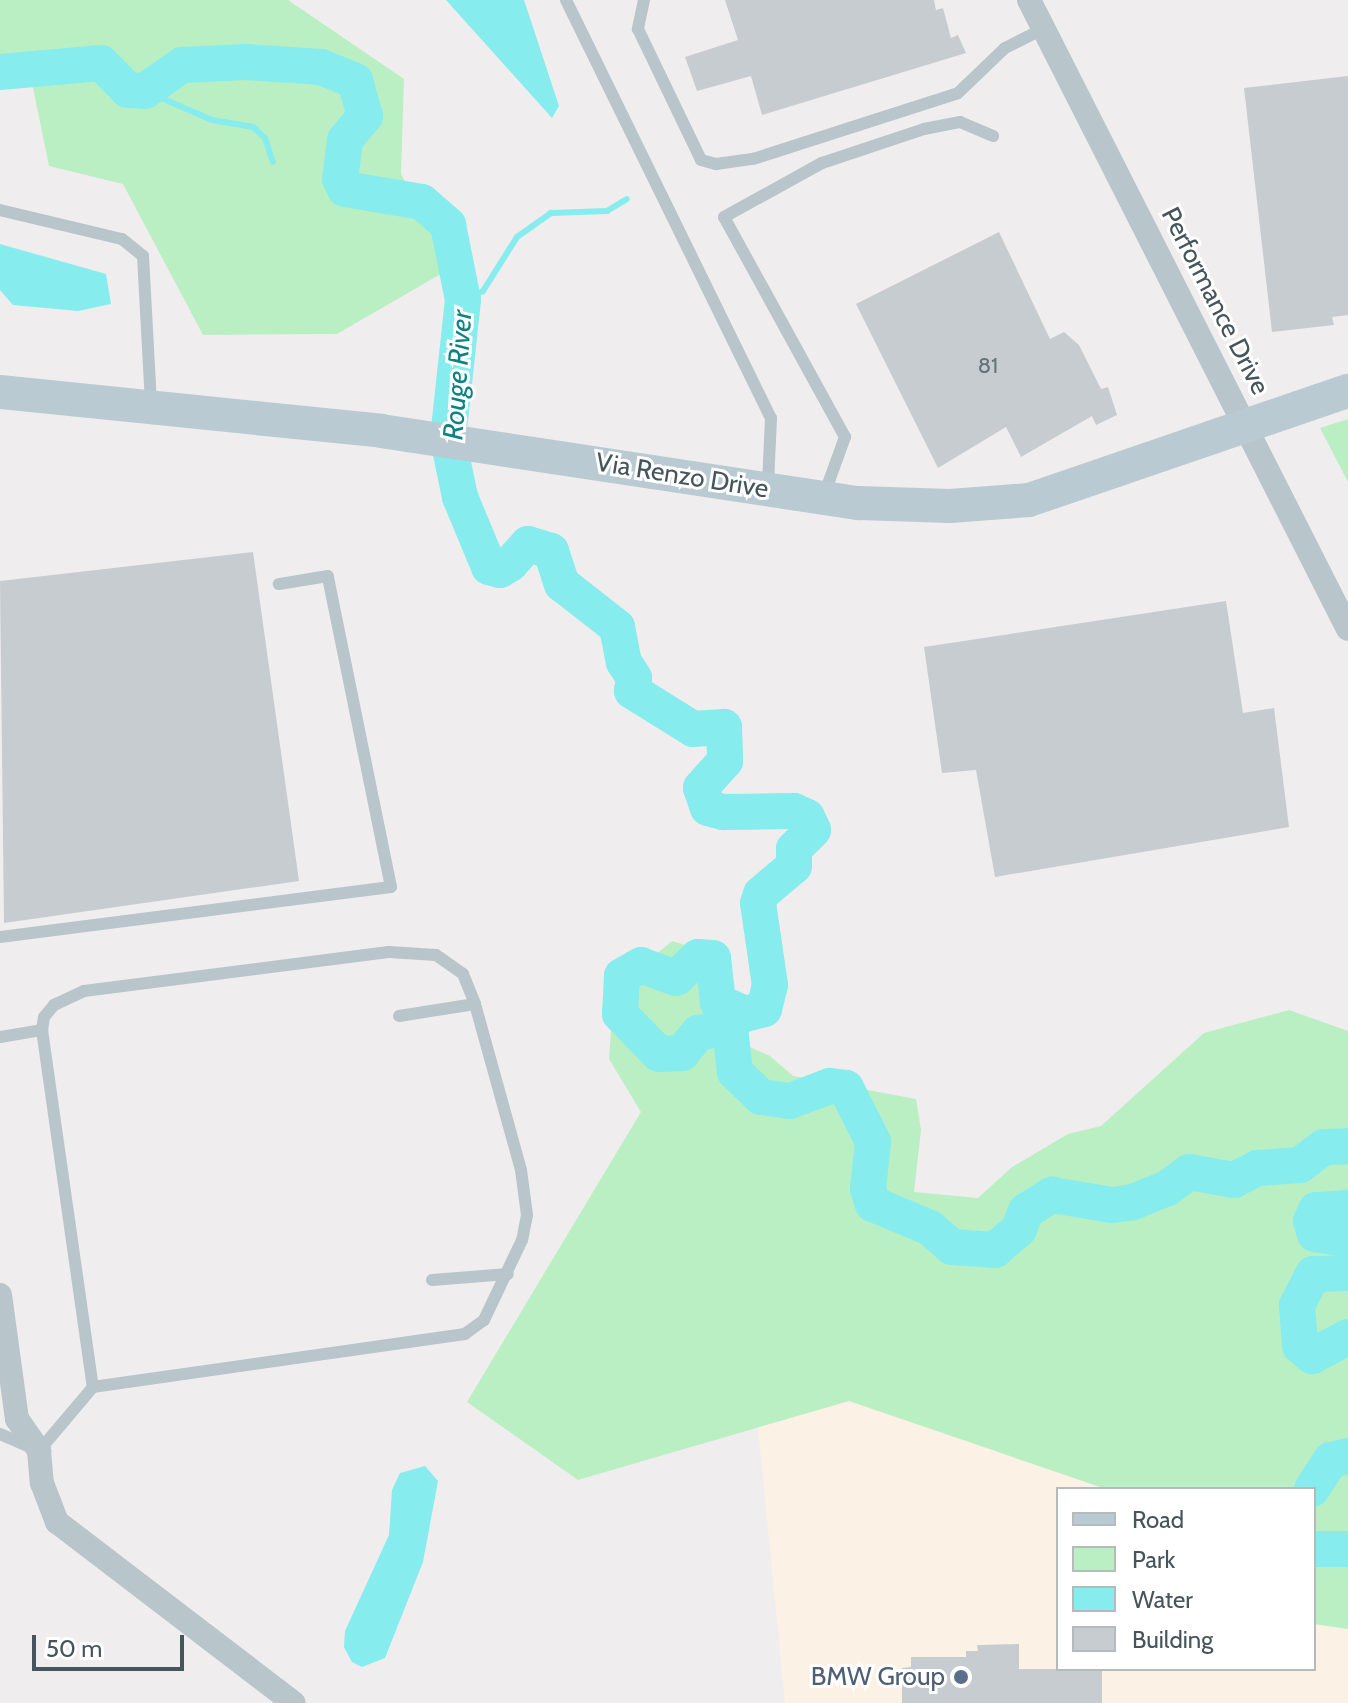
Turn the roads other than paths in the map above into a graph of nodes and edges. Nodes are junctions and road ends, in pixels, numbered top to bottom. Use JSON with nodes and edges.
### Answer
{"nodes":[{"id":1,"x":566,"y":0,"type":"edge"},
{"id":2,"x":644,"y":0,"type":"edge"},
{"id":3,"x":1029,"y":0,"type":"edge"},
{"id":4,"x":1043,"y":29,"type":"junction"},
{"id":5,"x":993,"y":136,"type":"dead end"},
{"id":6,"x":0,"y":210,"type":"edge"},
{"id":7,"x":1348,"y":391,"type":"edge"},
{"id":8,"x":0,"y":392,"type":"edge"},
{"id":9,"x":151,"y":408,"type":"junction"},
{"id":10,"x":1248,"y":424,"type":"junction"},
{"id":11,"x":768,"y":490,"type":"junction"},
{"id":12,"x":823,"y":498,"type":"junction"},
{"id":13,"x":279,"y":584,"type":"dead end"},
{"id":14,"x":1348,"y":629,"type":"edge"},
{"id":15,"x":0,"y":937,"type":"edge"},
{"id":16,"x":475,"y":1004,"type":"junction"},
{"id":17,"x":399,"y":1016,"type":"dead end"},
{"id":18,"x":42,"y":1030,"type":"junction"},
{"id":19,"x":0,"y":1037,"type":"edge"},
{"id":20,"x":508,"y":1274,"type":"junction"},
{"id":21,"x":432,"y":1280,"type":"dead end"},
{"id":22,"x":0,"y":1295,"type":"edge"},
{"id":23,"x":93,"y":1387,"type":"junction"},
{"id":24,"x":0,"y":1434,"type":"edge"},
{"id":25,"x":39,"y":1451,"type":"junction"},
{"id":26,"x":294,"y":1703,"type":"edge"}],
"edges":[{"from":1,"to":11,"type":"lane"},
{"from":2,"to":4,"type":"lane"},
{"from":3,"to":4,"type":"street","name":"Performance Drive"},
{"from":4,"to":10,"type":"street","name":"Performance Drive"},
{"from":5,"to":12,"type":"lane"},
{"from":6,"to":9,"type":"lane"},
{"from":7,"to":10,"type":"street","name":"Via Renzo Drive"},
{"from":8,"to":9,"type":"street","name":"Via Renzo Drive"},
{"from":9,"to":11,"type":"street","name":"Via Renzo Drive"},
{"from":10,"to":12,"type":"street","name":"Via Renzo Drive"},
{"from":10,"to":14,"type":"street","name":"Performance Drive"},
{"from":11,"to":12,"type":"street","name":"Via Renzo Drive"},
{"from":13,"to":15,"type":"lane"},
{"from":16,"to":17,"type":"lane"},
{"from":16,"to":18,"type":"lane"},
{"from":16,"to":20,"type":"lane"},
{"from":18,"to":19,"type":"lane"},
{"from":18,"to":23,"type":"lane"},
{"from":20,"to":21,"type":"lane"},
{"from":20,"to":23,"type":"lane"},
{"from":22,"to":25,"type":"street"},
{"from":23,"to":25,"type":"lane"},
{"from":24,"to":25,"type":"lane"},
{"from":25,"to":26,"type":"street"}]}
